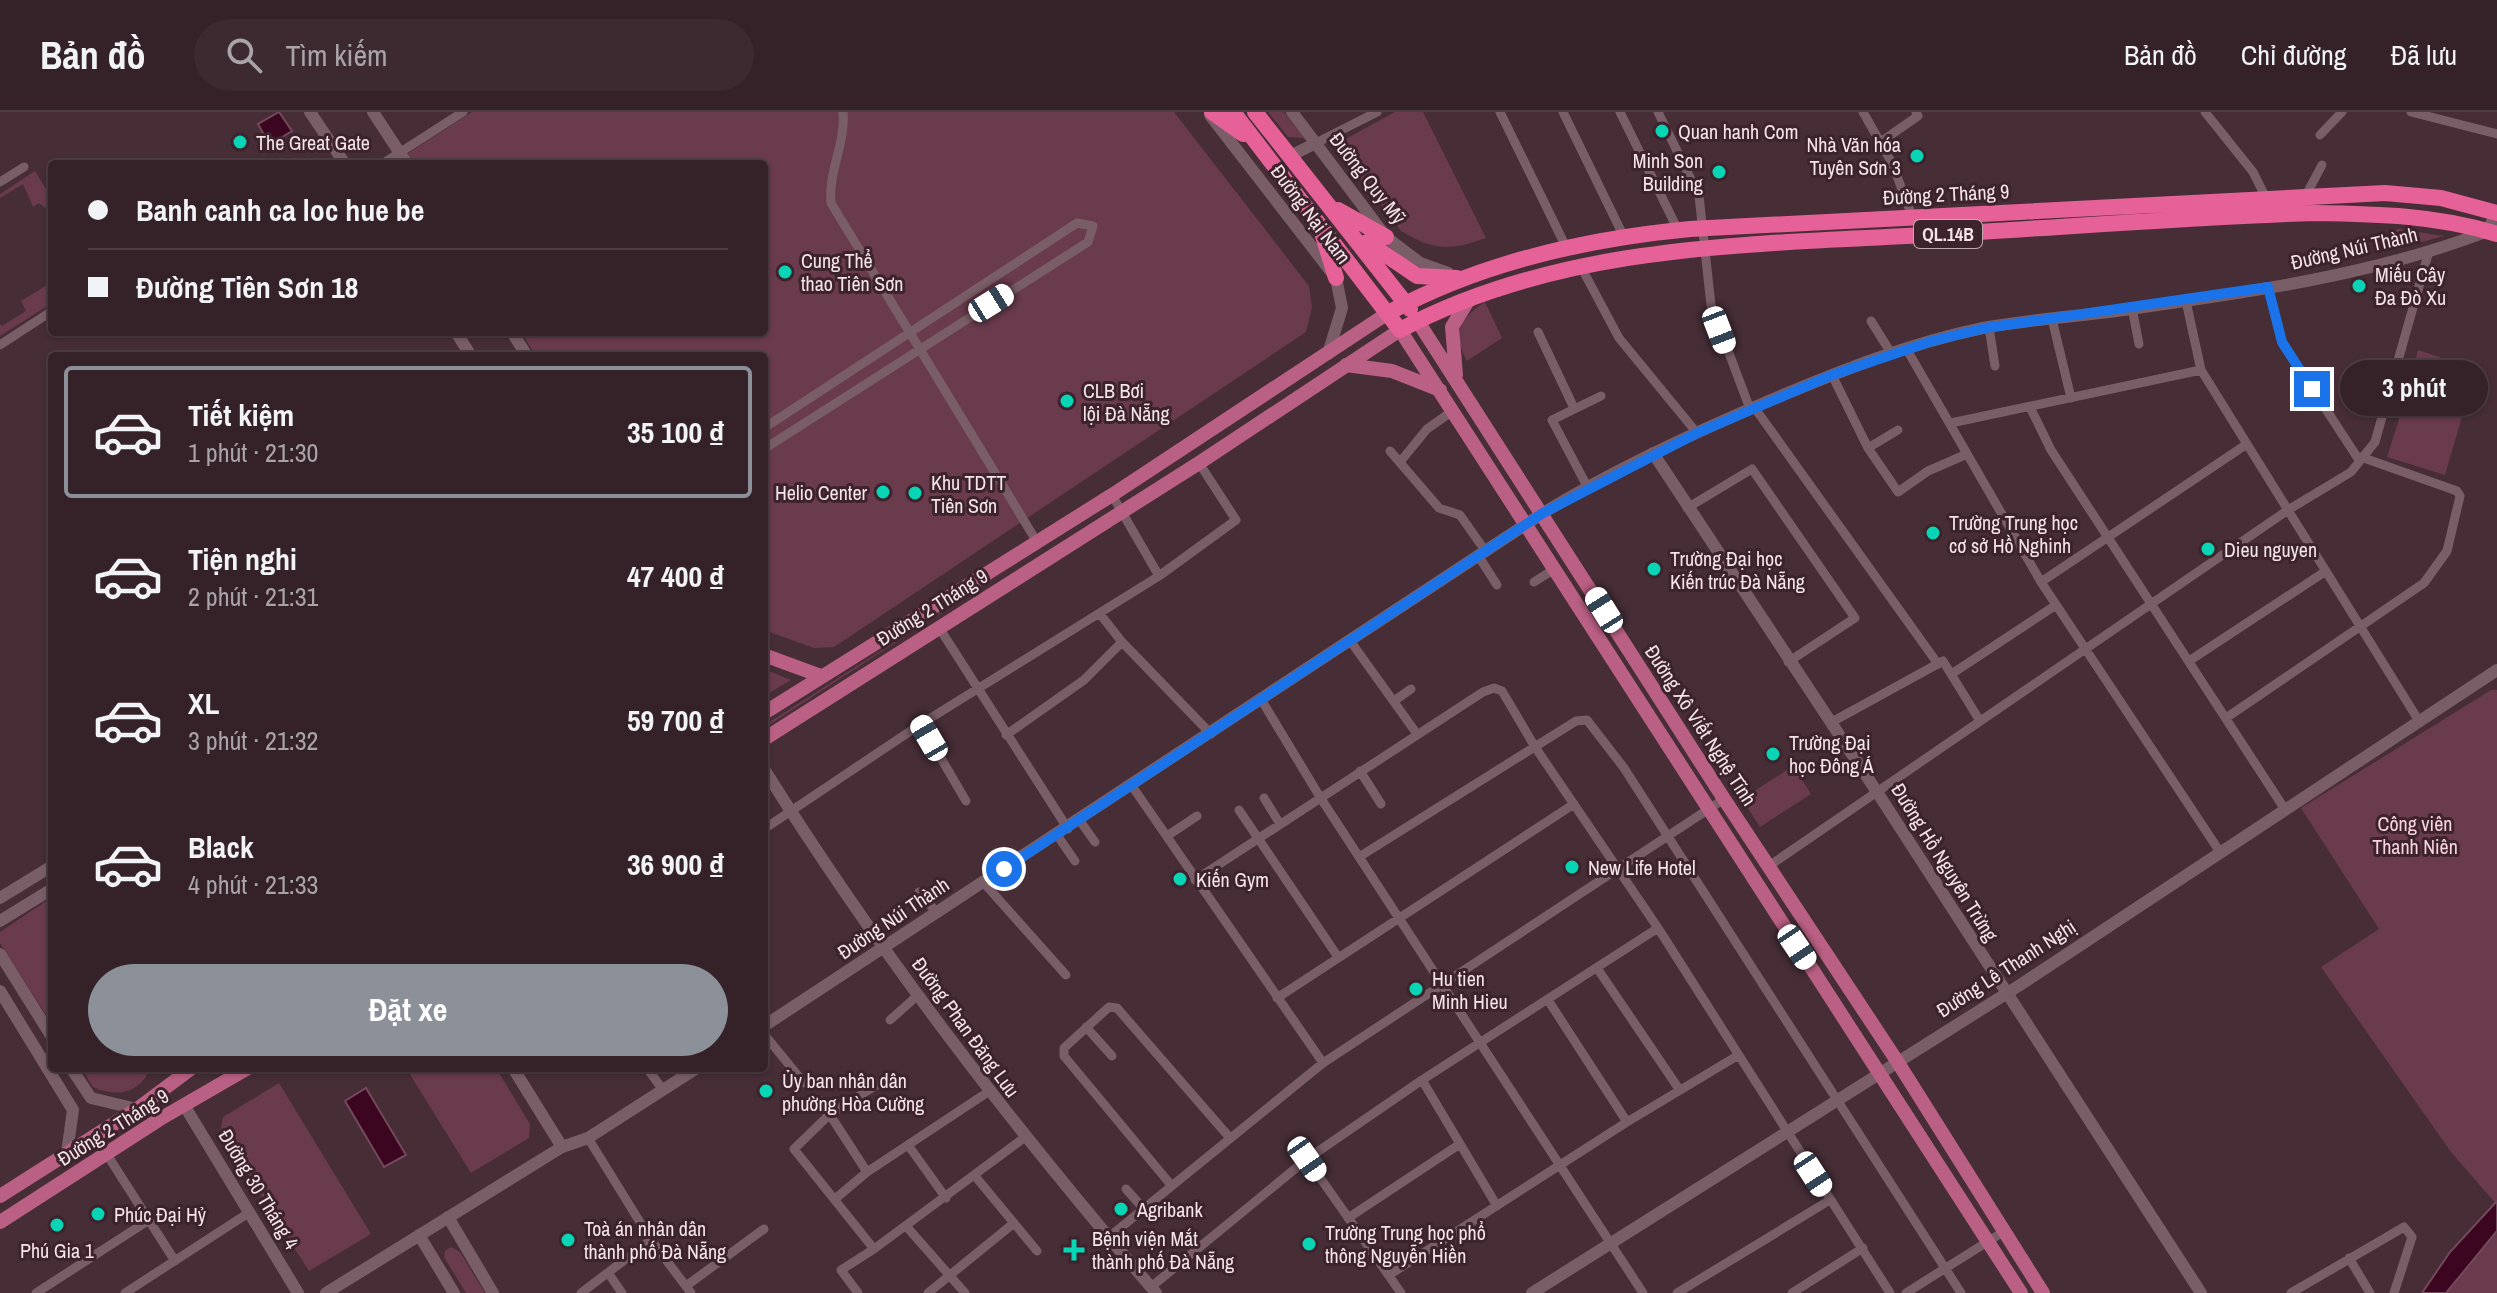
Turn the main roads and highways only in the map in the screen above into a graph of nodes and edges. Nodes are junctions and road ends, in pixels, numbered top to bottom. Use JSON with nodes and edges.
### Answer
{"nodes":[{"id":1,"x":310,"y":112,"type":"edge"},
{"id":2,"x":373,"y":112,"type":"edge"},
{"id":3,"x":1210,"y":112,"type":"edge"},
{"id":4,"x":1233,"y":112,"type":"edge"},
{"id":5,"x":1255,"y":112,"type":"edge"},
{"id":6,"x":1292,"y":112,"type":"edge"},
{"id":7,"x":1316,"y":143,"type":"junction"},
{"id":8,"x":1260,"y":147,"type":"junction"},
{"id":9,"x":1290,"y":156,"type":"junction"},
{"id":10,"x":403,"y":158,"type":"edge"},
{"id":11,"x":342,"y":160,"type":"edge"},
{"id":12,"x":1332,"y":206,"type":"junction"},
{"id":13,"x":2496,"y":213,"type":"edge"},
{"id":14,"x":1319,"y":223,"type":"junction"},
{"id":15,"x":1351,"y":231,"type":"junction"},
{"id":16,"x":2493,"y":232,"type":"edge"},
{"id":17,"x":1386,"y":237,"type":"junction"},
{"id":18,"x":1336,"y":278,"type":"junction"},
{"id":19,"x":1462,"y":278,"type":"junction"},
{"id":20,"x":1469,"y":299,"type":"junction"},
{"id":21,"x":1406,"y":303,"type":"junction"},
{"id":22,"x":1388,"y":313,"type":"junction"},
{"id":23,"x":1417,"y":320,"type":"junction"},
{"id":24,"x":1400,"y":330,"type":"junction"},
{"id":25,"x":1328,"y":354,"type":"junction"},
{"id":26,"x":1346,"y":365,"type":"junction"},
{"id":27,"x":1456,"y":379,"type":"junction"},
{"id":28,"x":1440,"y":390,"type":"junction"},
{"id":29,"x":1653,"y":453,"type":"junction"},
{"id":30,"x":1543,"y":513,"type":"junction"},
{"id":31,"x":1527,"y":524,"type":"junction"},
{"id":32,"x":768,"y":656,"type":"edge"},
{"id":33,"x":2497,"y":670,"type":"edge"},
{"id":34,"x":821,"y":676,"type":"junction"},
{"id":35,"x":768,"y":710,"type":"edge"},
{"id":36,"x":768,"y":736,"type":"edge"},
{"id":37,"x":768,"y":775,"type":"edge"},
{"id":38,"x":48,"y":868,"type":"edge"},
{"id":39,"x":48,"y":891,"type":"edge"},
{"id":40,"x":0,"y":898,"type":"edge"},
{"id":41,"x":0,"y":921,"type":"edge"},
{"id":42,"x":883,"y":949,"type":"junction"},
{"id":43,"x":0,"y":954,"type":"edge"},
{"id":44,"x":0,"y":991,"type":"edge"},
{"id":45,"x":2006,"y":994,"type":"junction"},
{"id":46,"x":27,"y":998,"type":"junction"},
{"id":47,"x":11,"y":1009,"type":"junction"},
{"id":48,"x":768,"y":1023,"type":"edge"},
{"id":49,"x":48,"y":1031,"type":"edge"},
{"id":50,"x":1897,"y":1061,"type":"junction"},
{"id":51,"x":48,"y":1069,"type":"edge"},
{"id":52,"x":50,"y":1072,"type":"edge"},
{"id":53,"x":74,"y":1072,"type":"edge"},
{"id":54,"x":186,"y":1072,"type":"edge"},
{"id":55,"x":241,"y":1072,"type":"edge"},
{"id":56,"x":515,"y":1072,"type":"edge"},
{"id":57,"x":691,"y":1072,"type":"edge"},
{"id":58,"x":1880,"y":1072,"type":"junction"},
{"id":59,"x":170,"y":1084,"type":"junction"},
{"id":60,"x":184,"y":1105,"type":"junction"},
{"id":61,"x":137,"y":1109,"type":"junction"},
{"id":62,"x":562,"y":1147,"type":"junction"},
{"id":63,"x":67,"y":1153,"type":"junction"},
{"id":64,"x":0,"y":1196,"type":"edge"},
{"id":65,"x":448,"y":1217,"type":"junction"},
{"id":66,"x":0,"y":1222,"type":"edge"},
{"id":67,"x":419,"y":1235,"type":"junction"},
{"id":68,"x":1154,"y":1290,"type":"edge"},
{"id":69,"x":298,"y":1293,"type":"edge"},
{"id":70,"x":326,"y":1293,"type":"edge"},
{"id":71,"x":454,"y":1293,"type":"edge"},
{"id":72,"x":493,"y":1293,"type":"edge"},
{"id":73,"x":1532,"y":1293,"type":"edge"},
{"id":74,"x":2021,"y":1293,"type":"edge"},
{"id":75,"x":2043,"y":1293,"type":"edge"},
{"id":76,"x":2201,"y":1293,"type":"edge"}],
"edges":[{"from":1,"to":11,"type":"main road"},
{"from":2,"to":10,"type":"main road"},
{"from":3,"to":8,"type":"highway"},
{"from":3,"to":18,"type":"main road","name":"Đường Nại Nam"},
{"from":4,"to":8,"type":"highway","name":"Đường Xô Viết Nghệ Tĩnh"},
{"from":5,"to":9,"type":"highway","name":"Đường Xô Viết Nghệ Tĩnh"},
{"from":6,"to":7,"type":"main road","name":"Đường Quy Mỹ"},
{"from":7,"to":9,"type":"main road"},
{"from":7,"to":17,"type":"main road","name":"Đường Quy Mỹ"},
{"from":8,"to":14,"type":"highway","name":"Đường Xô Viết Nghệ Tĩnh"},
{"from":9,"to":12,"type":"highway","name":"Đường Xô Viết Nghệ Tĩnh"},
{"from":12,"to":15,"type":"highway","name":"Đường Xô Viết Nghệ Tĩnh"},
{"from":12,"to":17,"type":"highway"},
{"from":13,"to":16,"type":"main road"},
{"from":13,"to":19,"type":"highway","name":"Đường 2 Tháng 9","number":"QL.14B"},
{"from":14,"to":18,"type":"highway"},
{"from":14,"to":22,"type":"highway","name":"Đường Xô Viết Nghệ Tĩnh"},
{"from":15,"to":19,"type":"highway"},
{"from":15,"to":21,"type":"highway","name":"Đường Xô Viết Nghệ Tĩnh"},
{"from":16,"to":20,"type":"highway","name":"Đường 2 Tháng 9","number":"QL.14B"},
{"from":16,"to":29,"type":"main road","name":"Đường Núi Thành"},
{"from":17,"to":19,"type":"main road","name":"Đường Quy Mỹ"},
{"from":18,"to":25,"type":"main road","name":"Đường Nại Nam"},
{"from":19,"to":21,"type":"highway","name":"Đường 2 Tháng 9","number":"QL.14B"},
{"from":20,"to":23,"type":"highway","name":"Đường 2 Tháng 9","number":"QL.14B"},
{"from":20,"to":27,"type":"main road"},
{"from":21,"to":22,"type":"highway","number":"QL.14B"},
{"from":21,"to":23,"type":"highway","name":"Đường Xô Viết Nghệ Tĩnh"},
{"from":22,"to":24,"type":"highway","name":"Đường Xô Viết Nghệ Tĩnh"},
{"from":22,"to":25,"type":"main road","name":"Đường 2 Tháng 9"},
{"from":23,"to":24,"type":"highway","number":"QL.14B"},
{"from":23,"to":27,"type":"main road","name":"Đường Xô Viết Nghệ Tĩnh"},
{"from":24,"to":26,"type":"main road","name":"Đường 2 Tháng 9"},
{"from":24,"to":28,"type":"main road","name":"Đường Xô Viết Nghệ Tĩnh"},
{"from":25,"to":34,"type":"main road","name":"Đường 2 Tháng 9"},
{"from":26,"to":28,"type":"main road"},
{"from":26,"to":36,"type":"main road","name":"Đường 2 Tháng 9"},
{"from":27,"to":30,"type":"main road","name":"Đường Xô Viết Nghệ Tĩnh"},
{"from":28,"to":31,"type":"main road","name":"Đường Xô Viết Nghệ Tĩnh"},
{"from":29,"to":30,"type":"main road","name":"Đường Núi Thành"},
{"from":29,"to":45,"type":"main road","name":"Đường Hồ Nguyên Trừng"},
{"from":30,"to":31,"type":"main road","name":"Đường Núi Thành"},
{"from":30,"to":50,"type":"main road","name":"Đường Xô Viết Nghệ Tĩnh"},
{"from":31,"to":42,"type":"main road","name":"Đường Núi Thành"},
{"from":31,"to":58,"type":"main road","name":"Đường Xô Viết Nghệ Tĩnh"},
{"from":32,"to":34,"type":"main road"},
{"from":33,"to":45,"type":"main road","name":"Đường Lê Thanh Nghị"},
{"from":34,"to":35,"type":"main road","name":"Đường 2 Tháng 9"},
{"from":37,"to":42,"type":"main road","name":"Đường Phan Đăng Lưu"},
{"from":38,"to":40,"type":"main road"},
{"from":39,"to":41,"type":"main road"},
{"from":42,"to":48,"type":"main road","name":"Đường Núi Thành"},
{"from":42,"to":68,"type":"main road","name":"Đường Phan Đăng Lưu"},
{"from":43,"to":46,"type":"main road"},
{"from":44,"to":47,"type":"main road"},
{"from":45,"to":50,"type":"main road","name":"Đường Lê Thanh Nghị"},
{"from":45,"to":76,"type":"main road","name":"Đường Hồ Nguyên Trừng"},
{"from":46,"to":47,"type":"main road"},
{"from":46,"to":49,"type":"main road"},
{"from":47,"to":51,"type":"main road"},
{"from":50,"to":58,"type":"main road","name":"Đường Lê Thanh Nghị"},
{"from":50,"to":75,"type":"main road","name":"Đường Xô Viết Nghệ Tĩnh"},
{"from":52,"to":63,"type":"main road"},
{"from":53,"to":61,"type":"main road"},
{"from":54,"to":59,"type":"main road","name":"Đường 2 Tháng 9"},
{"from":55,"to":60,"type":"main road","name":"Đường 2 Tháng 9"},
{"from":56,"to":62,"type":"main road"},
{"from":57,"to":62,"type":"main road"},
{"from":58,"to":73,"type":"main road","name":"Đường Lê Thanh Nghị"},
{"from":58,"to":74,"type":"main road","name":"Đường Xô Viết Nghệ Tĩnh"},
{"from":59,"to":60,"type":"main road"},
{"from":59,"to":61,"type":"main road","name":"Đường 2 Tháng 9"},
{"from":60,"to":66,"type":"main road","name":"Đường 2 Tháng 9"},
{"from":60,"to":69,"type":"main road","name":"Đường 30 Tháng 4"},
{"from":61,"to":63,"type":"main road","name":"Đường 2 Tháng 9"},
{"from":62,"to":65,"type":"main road"},
{"from":63,"to":64,"type":"main road","name":"Đường 2 Tháng 9"},
{"from":65,"to":67,"type":"main road"},
{"from":65,"to":72,"type":"main road"},
{"from":67,"to":70,"type":"main road"},
{"from":67,"to":71,"type":"main road"}]}
